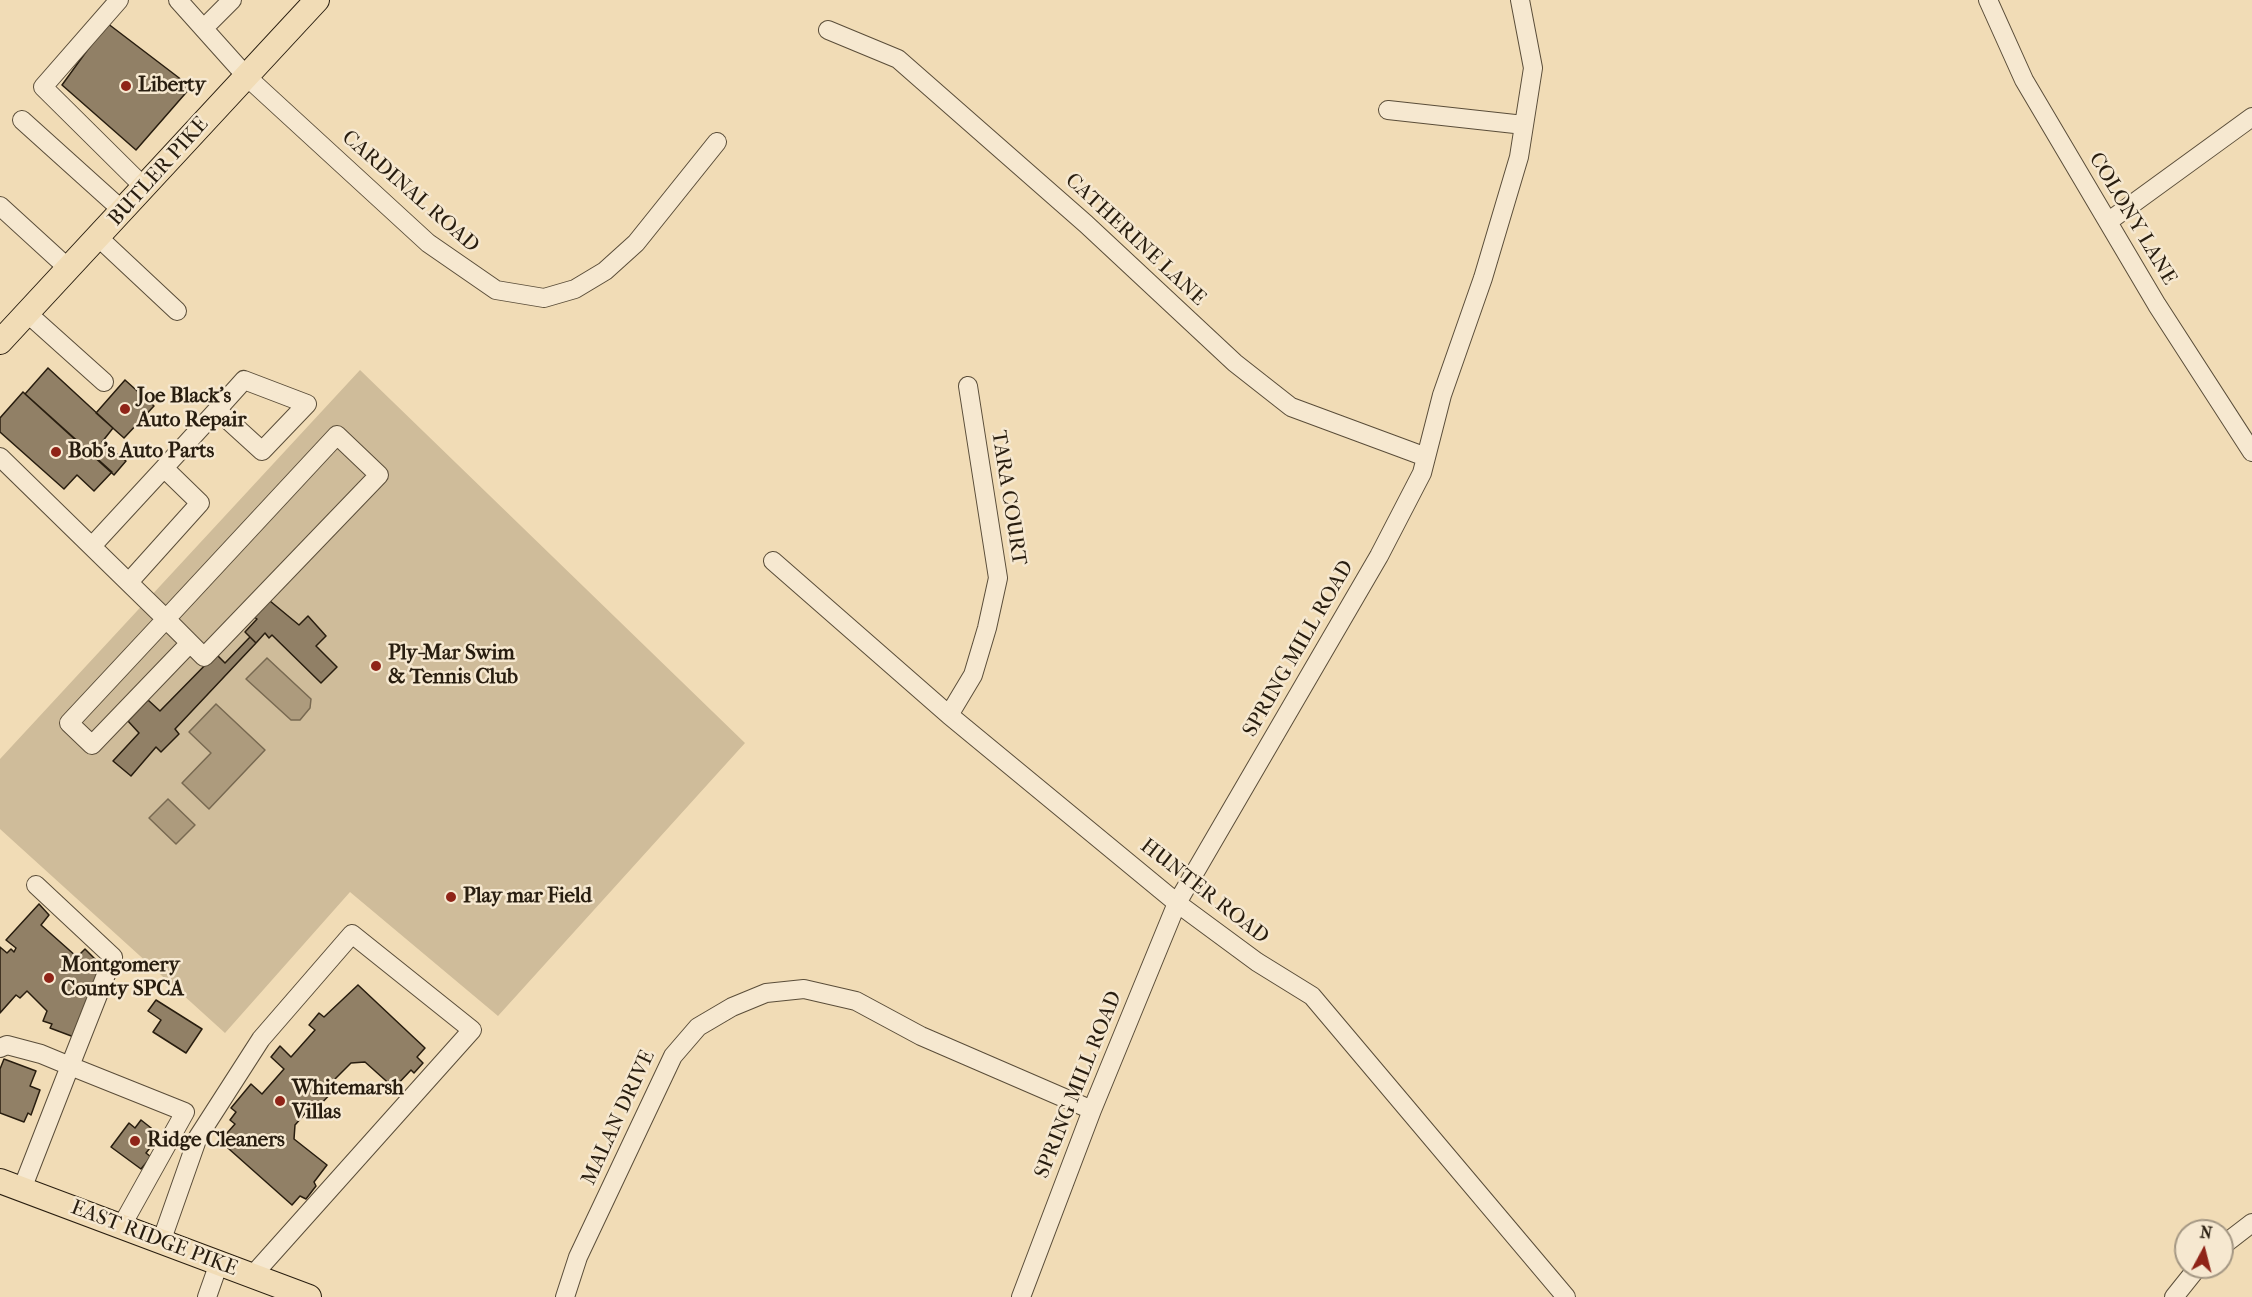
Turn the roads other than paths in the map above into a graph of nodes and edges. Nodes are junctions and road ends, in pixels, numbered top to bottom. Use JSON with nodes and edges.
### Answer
{"nodes":[{"id":1,"x":119,"y":0,"type":"edge"},
{"id":2,"x":178,"y":0,"type":"edge"},
{"id":3,"x":232,"y":0,"type":"edge"},
{"id":4,"x":317,"y":0,"type":"edge"},
{"id":5,"x":1520,"y":0,"type":"edge"},
{"id":6,"x":1987,"y":1,"type":"edge"},
{"id":7,"x":204,"y":28,"type":"junction"},
{"id":8,"x":828,"y":30,"type":"dead end"},
{"id":9,"x":246,"y":76,"type":"junction"},
{"id":10,"x":1388,"y":110,"type":"dead end"},
{"id":11,"x":2252,"y":117,"type":"edge"},
{"id":12,"x":21,"y":120,"type":"dead end"},
{"id":13,"x":1524,"y":125,"type":"junction"},
{"id":14,"x":717,"y":142,"type":"dead end"},
{"id":15,"x":144,"y":188,"type":"junction"},
{"id":16,"x":0,"y":206,"type":"edge"},
{"id":17,"x":123,"y":211,"type":"junction"},
{"id":18,"x":2109,"y":221,"type":"junction"},
{"id":19,"x":99,"y":238,"type":"junction"},
{"id":20,"x":69,"y":269,"type":"junction"},
{"id":21,"x":177,"y":311,"type":"dead end"},
{"id":22,"x":27,"y":313,"type":"junction"},
{"id":23,"x":1,"y":338,"type":"edge"},
{"id":24,"x":104,"y":382,"type":"dead end"},
{"id":25,"x":968,"y":386,"type":"dead end"},
{"id":26,"x":217,"y":410,"type":"junction"},
{"id":27,"x":2252,"y":452,"type":"edge"},
{"id":28,"x":1426,"y":456,"type":"junction"},
{"id":29,"x":0,"y":457,"type":"edge"},
{"id":30,"x":164,"y":468,"type":"junction"},
{"id":31,"x":92,"y":546,"type":"junction"},
{"id":32,"x":773,"y":561,"type":"dead end"},
{"id":33,"x":129,"y":582,"type":"junction"},
{"id":34,"x":166,"y":619,"type":"junction"},
{"id":35,"x":190,"y":643,"type":"junction"},
{"id":36,"x":949,"y":715,"type":"junction"},
{"id":37,"x":36,"y":885,"type":"dead end"},
{"id":38,"x":1177,"y":903,"type":"junction"},
{"id":39,"x":0,"y":1048,"type":"edge"},
{"id":40,"x":70,"y":1066,"type":"junction"},
{"id":41,"x":1092,"y":1110,"type":"junction"},
{"id":42,"x":11,"y":1185,"type":"edge"},
{"id":43,"x":2252,"y":1223,"type":"edge"},
{"id":44,"x":121,"y":1227,"type":"junction"},
{"id":45,"x":2234,"y":1237,"type":"edge"},
{"id":46,"x":161,"y":1242,"type":"junction"},
{"id":47,"x":219,"y":1263,"type":"junction"},
{"id":48,"x":252,"y":1276,"type":"junction"},
{"id":49,"x":2188,"y":1279,"type":"edge"},
{"id":50,"x":207,"y":1297,"type":"edge"},
{"id":51,"x":309,"y":1297,"type":"edge"},
{"id":52,"x":565,"y":1297,"type":"edge"},
{"id":53,"x":1021,"y":1297,"type":"edge"},
{"id":54,"x":1566,"y":1297,"type":"edge"},
{"id":55,"x":2174,"y":1297,"type":"edge"}],
"edges":[{"from":1,"to":15,"type":"street"},
{"from":2,"to":7,"type":"street","name":"CARDINAL ROAD"},
{"from":3,"to":7,"type":"street"},
{"from":4,"to":9,"type":"main road","name":"BUTLER PIKE"},
{"from":5,"to":13,"type":"street","name":"SPRING MILL ROAD"},
{"from":6,"to":18,"type":"street","name":"COLONY LANE"},
{"from":7,"to":9,"type":"street","name":"CARDINAL ROAD"},
{"from":8,"to":28,"type":"street","name":"CATHERINE LANE"},
{"from":9,"to":14,"type":"street","name":"CARDINAL ROAD"},
{"from":9,"to":15,"type":"main road","name":"BUTLER PIKE"},
{"from":10,"to":13,"type":"street"},
{"from":11,"to":18,"type":"street"},
{"from":12,"to":17,"type":"street"},
{"from":13,"to":28,"type":"street","name":"SPRING MILL ROAD"},
{"from":15,"to":17,"type":"main road","name":"BUTLER PIKE"},
{"from":16,"to":20,"type":"street"},
{"from":17,"to":19,"type":"main road","name":"BUTLER PIKE"},
{"from":18,"to":27,"type":"street","name":"COLONY LANE"},
{"from":19,"to":20,"type":"main road","name":"BUTLER PIKE"},
{"from":19,"to":21,"type":"street"},
{"from":20,"to":22,"type":"main road","name":"BUTLER PIKE"},
{"from":22,"to":23,"type":"main road","name":"BUTLER PIKE"},
{"from":22,"to":24,"type":"street"},
{"from":25,"to":36,"type":"street","name":"TARA COURT"},
{"from":26,"to":26,"type":"street"},
{"from":26,"to":30,"type":"street"},
{"from":28,"to":38,"type":"street","name":"SPRING MILL ROAD"},
{"from":29,"to":31,"type":"street"},
{"from":30,"to":31,"type":"street"},
{"from":30,"to":33,"type":"street"},
{"from":31,"to":33,"type":"street"},
{"from":32,"to":36,"type":"street","name":"HUNTER ROAD"},
{"from":33,"to":34,"type":"street"},
{"from":34,"to":35,"type":"street"},
{"from":34,"to":35,"type":"street"},
{"from":34,"to":35,"type":"street"},
{"from":36,"to":38,"type":"street","name":"HUNTER ROAD"},
{"from":37,"to":40,"type":"street"},
{"from":38,"to":41,"type":"street","name":"SPRING MILL ROAD"},
{"from":38,"to":54,"type":"street","name":"HUNTER ROAD"},
{"from":39,"to":40,"type":"street"},
{"from":40,"to":42,"type":"street"},
{"from":40,"to":44,"type":"street"},
{"from":41,"to":52,"type":"street","name":"MALAN DRIVE"},
{"from":41,"to":53,"type":"street","name":"SPRING MILL ROAD"},
{"from":42,"to":44,"type":"main road","name":"EAST RIDGE PIKE"},
{"from":43,"to":45,"type":"street"},
{"from":44,"to":46,"type":"main road","name":"EAST RIDGE PIKE"},
{"from":46,"to":47,"type":"main road","name":"EAST RIDGE PIKE"},
{"from":46,"to":48,"type":"street"},
{"from":47,"to":48,"type":"main road","name":"EAST RIDGE PIKE"},
{"from":47,"to":50,"type":"street"},
{"from":48,"to":51,"type":"main road","name":"EAST RIDGE PIKE"},
{"from":49,"to":55,"type":"street"}]}
